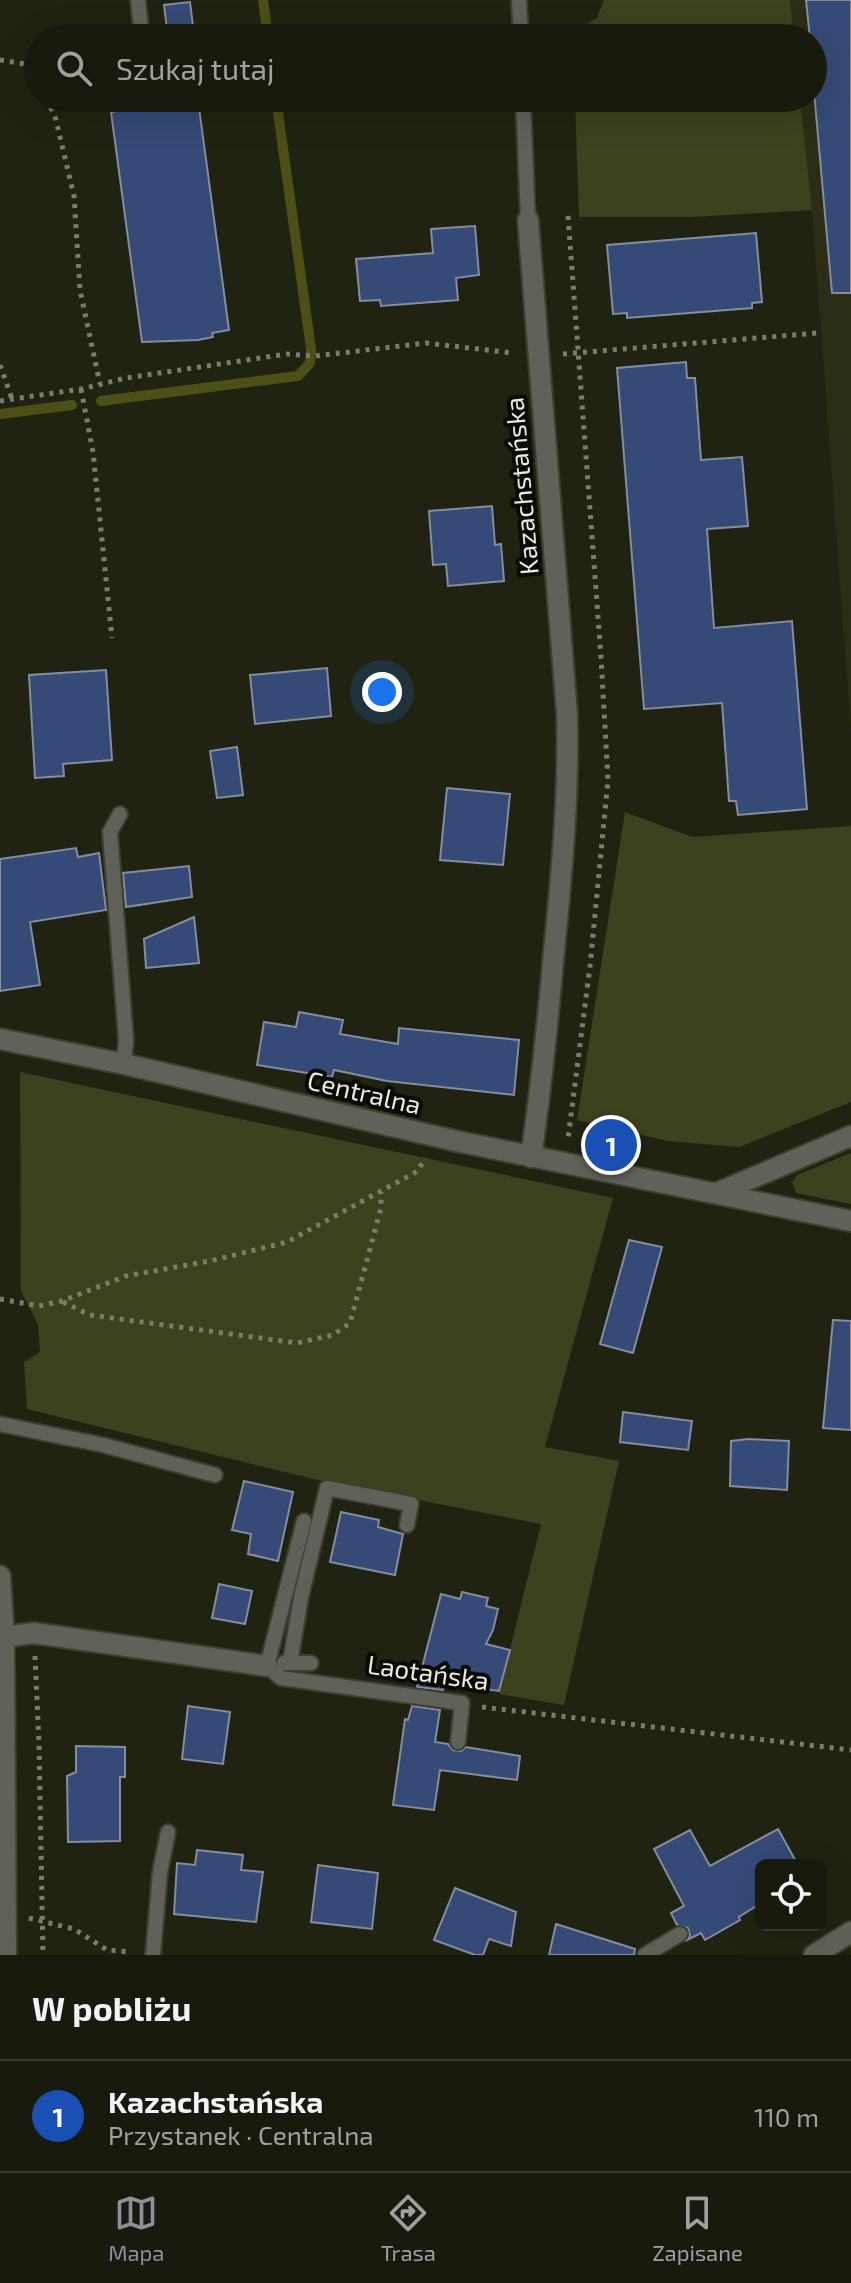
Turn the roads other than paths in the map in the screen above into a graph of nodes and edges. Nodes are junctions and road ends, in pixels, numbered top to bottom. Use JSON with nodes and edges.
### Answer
{"nodes":[{"id":1,"x":138,"y":0,"type":"edge"},
{"id":2,"x":519,"y":0,"type":"edge"},
{"id":3,"x":141,"y":24,"type":"edge"},
{"id":4,"x":520,"y":24,"type":"edge"},
{"id":5,"x":524,"y":112,"type":"edge"},
{"id":6,"x":528,"y":220,"type":"joint"},
{"id":7,"x":120,"y":814,"type":"dead end"},
{"id":8,"x":0,"y":1039,"type":"edge"},
{"id":9,"x":124,"y":1064,"type":"junction"},
{"id":10,"x":851,"y":1136,"type":"edge"},
{"id":11,"x":531,"y":1157,"type":"junction"},
{"id":12,"x":717,"y":1193,"type":"junction"},
{"id":13,"x":851,"y":1221,"type":"edge"},
{"id":14,"x":0,"y":1424,"type":"edge"},
{"id":15,"x":215,"y":1475,"type":"dead end"},
{"id":16,"x":304,"y":1521,"type":"dead end"},
{"id":17,"x":407,"y":1525,"type":"dead end"},
{"id":18,"x":0,"y":1576,"type":"edge"},
{"id":19,"x":4,"y":1637,"type":"junction"},
{"id":20,"x":290,"y":1663,"type":"junction"},
{"id":21,"x":311,"y":1663,"type":"dead end"},
{"id":22,"x":267,"y":1666,"type":"junction"},
{"id":23,"x":458,"y":1742,"type":"dead end"},
{"id":24,"x":168,"y":1832,"type":"dead end"},
{"id":25,"x":851,"y":1932,"type":"edge"},
{"id":26,"x":680,"y":1934,"type":"dead end"},
{"id":27,"x":153,"y":1954,"type":"edge"},
{"id":28,"x":6,"y":1955,"type":"edge"},
{"id":29,"x":645,"y":1955,"type":"edge"},
{"id":30,"x":814,"y":1955,"type":"edge"}],
"edges":[{"from":1,"to":3,"type":"lane"},
{"from":2,"to":4,"type":"lane"},
{"from":5,"to":6,"type":"lane","name":"Kazachstańska"},
{"from":6,"to":11,"type":"street","name":"Kazachstańska"},
{"from":7,"to":9,"type":"lane"},
{"from":8,"to":9,"type":"street","name":"Centralna"},
{"from":9,"to":11,"type":"street","name":"Centralna"},
{"from":10,"to":12,"type":"street"},
{"from":11,"to":12,"type":"street","name":"Centralna"},
{"from":12,"to":13,"type":"street","name":"Centralna"},
{"from":14,"to":15,"type":"lane"},
{"from":16,"to":22,"type":"lane"},
{"from":17,"to":20,"type":"lane"},
{"from":18,"to":19,"type":"street"},
{"from":19,"to":22,"type":"street","name":"Laotańska"},
{"from":19,"to":28,"type":"street"},
{"from":20,"to":21,"type":"lane"},
{"from":20,"to":22,"type":"lane"},
{"from":22,"to":23,"type":"lane","name":"Laotańska"},
{"from":24,"to":27,"type":"lane"},
{"from":25,"to":30,"type":"street"},
{"from":26,"to":29,"type":"lane"}]}
